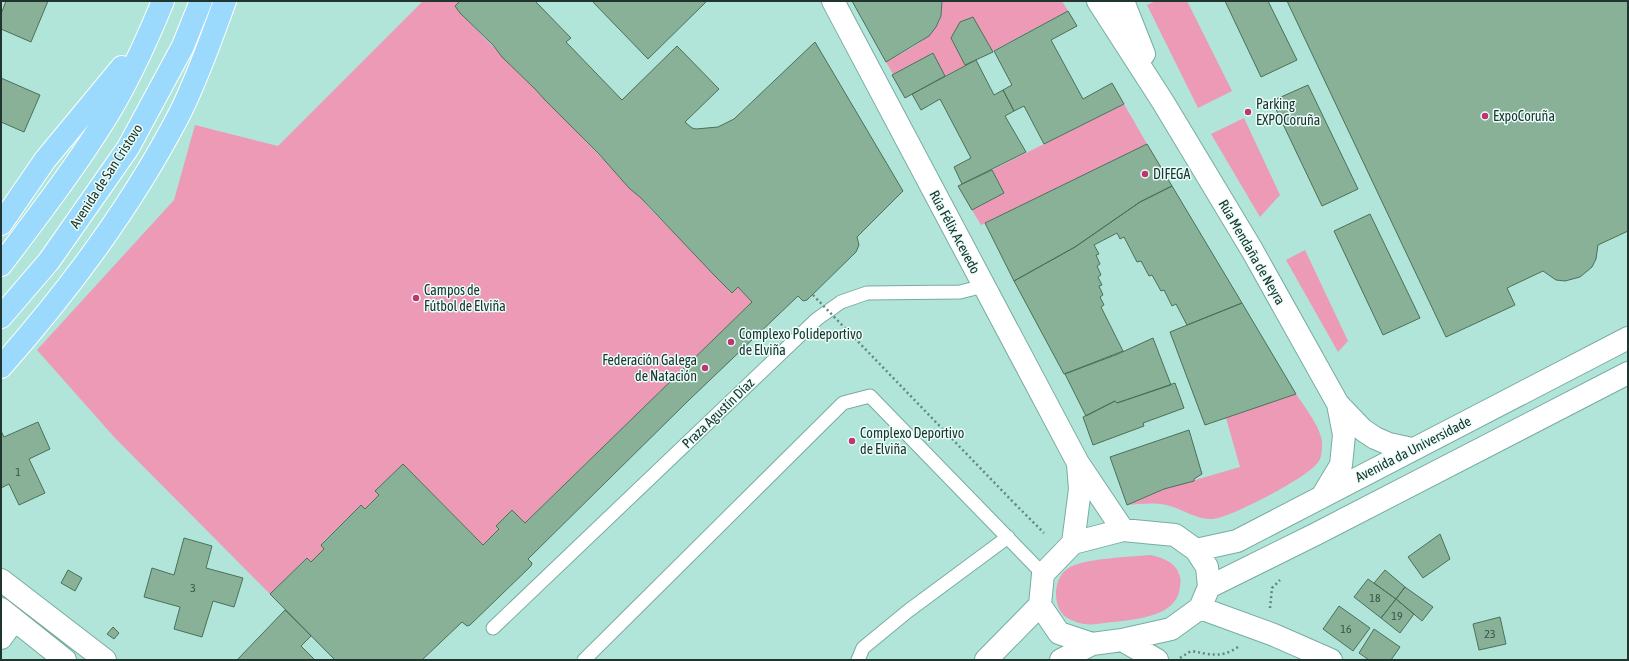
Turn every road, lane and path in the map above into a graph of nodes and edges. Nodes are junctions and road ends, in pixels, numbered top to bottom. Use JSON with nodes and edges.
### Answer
{"nodes":[{"id":1,"x":163,"y":1,"type":"edge"},
{"id":2,"x":201,"y":1,"type":"edge"},
{"id":3,"x":225,"y":1,"type":"edge"},
{"id":4,"x":833,"y":1,"type":"edge"},
{"id":5,"x":1098,"y":1,"type":"edge"},
{"id":6,"x":1123,"y":1,"type":"edge"},
{"id":7,"x":149,"y":33,"type":"junction"},
{"id":8,"x":1163,"y":102,"type":"junction"},
{"id":9,"x":1,"y":224,"type":"edge"},
{"id":10,"x":1,"y":266,"type":"edge"},
{"id":11,"x":984,"y":286,"type":"junction"},
{"id":12,"x":813,"y":294,"type":"dead end"},
{"id":13,"x":1,"y":317,"type":"edge"},
{"id":14,"x":1628,"y":338,"type":"edge"},
{"id":15,"x":1,"y":367,"type":"edge"},
{"id":16,"x":1628,"y":373,"type":"edge"},
{"id":17,"x":1338,"y":404,"type":"junction"},
{"id":18,"x":1412,"y":449,"type":"junction"},
{"id":19,"x":1078,"y":463,"type":"junction"},
{"id":20,"x":1323,"y":495,"type":"junction"},
{"id":21,"x":1123,"y":530,"type":"junction"},
{"id":22,"x":1044,"y":533,"type":"dead end"},
{"id":23,"x":1008,"y":537,"type":"junction"},
{"id":24,"x":1073,"y":543,"type":"junction"},
{"id":25,"x":1196,"y":550,"type":"junction"},
{"id":26,"x":1044,"y":574,"type":"junction"},
{"id":27,"x":1,"y":580,"type":"edge"},
{"id":28,"x":1209,"y":587,"type":"junction"},
{"id":29,"x":1040,"y":605,"type":"junction"},
{"id":30,"x":1200,"y":608,"type":"junction"},
{"id":31,"x":8,"y":614,"type":"edge"},
{"id":32,"x":493,"y":628,"type":"dead end"},
{"id":33,"x":1172,"y":629,"type":"junction"},
{"id":34,"x":1,"y":638,"type":"edge"},
{"id":35,"x":1122,"y":640,"type":"junction"},
{"id":36,"x":1092,"y":644,"type":"junction"},
{"id":37,"x":65,"y":660,"type":"edge"},
{"id":38,"x":105,"y":660,"type":"edge"},
{"id":39,"x":584,"y":660,"type":"edge"},
{"id":40,"x":858,"y":660,"type":"edge"},
{"id":41,"x":986,"y":660,"type":"edge"},
{"id":42,"x":1060,"y":660,"type":"edge"},
{"id":43,"x":1157,"y":660,"type":"edge"},
{"id":44,"x":1168,"y":660,"type":"edge"},
{"id":45,"x":1330,"y":660,"type":"edge"}],
"edges":[{"from":1,"to":7,"type":"main road"},
{"from":2,"to":13,"type":"main road","name":"Avenida de San Cristovo"},
{"from":3,"to":15,"type":"main road"},
{"from":4,"to":11,"type":"street","name":"Rúa Félix Acevedo"},
{"from":5,"to":8,"type":"street","name":"Rúa Mendaña de Neyra"},
{"from":6,"to":8,"type":"street","name":"Rúa Mendaña de Neyra"},
{"from":7,"to":9,"type":"main road"},
{"from":7,"to":10,"type":"main road"},
{"from":8,"to":17,"type":"street","name":"Rúa Mendaña de Neyra"},
{"from":11,"to":19,"type":"street","name":"Rúa Félix Acevedo"},
{"from":11,"to":32,"type":"lane","name":"Praza Agustín Díaz"},
{"from":12,"to":22,"type":"path","bridge":true},
{"from":14,"to":18,"type":"street","name":"Avenida da Universidade"},
{"from":16,"to":28,"type":"street"},
{"from":17,"to":18,"type":"street","name":"Rúa Mendaña de Neyra"},
{"from":17,"to":20,"type":"street","name":"Rúa Mendaña de Neyra"},
{"from":18,"to":20,"type":"street","name":"Avenida da Universidade"},
{"from":19,"to":21,"type":"street","name":"Rúa Félix Acevedo"},
{"from":19,"to":24,"type":"street","name":"Rúa Félix Acevedo"},
{"from":20,"to":25,"type":"street","name":"Avenida da Universidade"},
{"from":21,"to":24,"type":"street"},
{"from":21,"to":25,"type":"street"},
{"from":23,"to":26,"type":"lane"},
{"from":23,"to":39,"type":"lane"},
{"from":23,"to":40,"type":"lane"},
{"from":24,"to":26,"type":"street"},
{"from":25,"to":28,"type":"street"},
{"from":26,"to":29,"type":"street"},
{"from":27,"to":38,"type":"street"},
{"from":28,"to":30,"type":"street"},
{"from":29,"to":36,"type":"street"},
{"from":29,"to":41,"type":"street"},
{"from":30,"to":33,"type":"street"},
{"from":30,"to":45,"type":"street"},
{"from":31,"to":34,"type":"street"},
{"from":31,"to":37,"type":"street"},
{"from":33,"to":35,"type":"street"},
{"from":33,"to":44,"type":"street"},
{"from":35,"to":36,"type":"street"},
{"from":35,"to":43,"type":"street"},
{"from":36,"to":42,"type":"street"}]}
